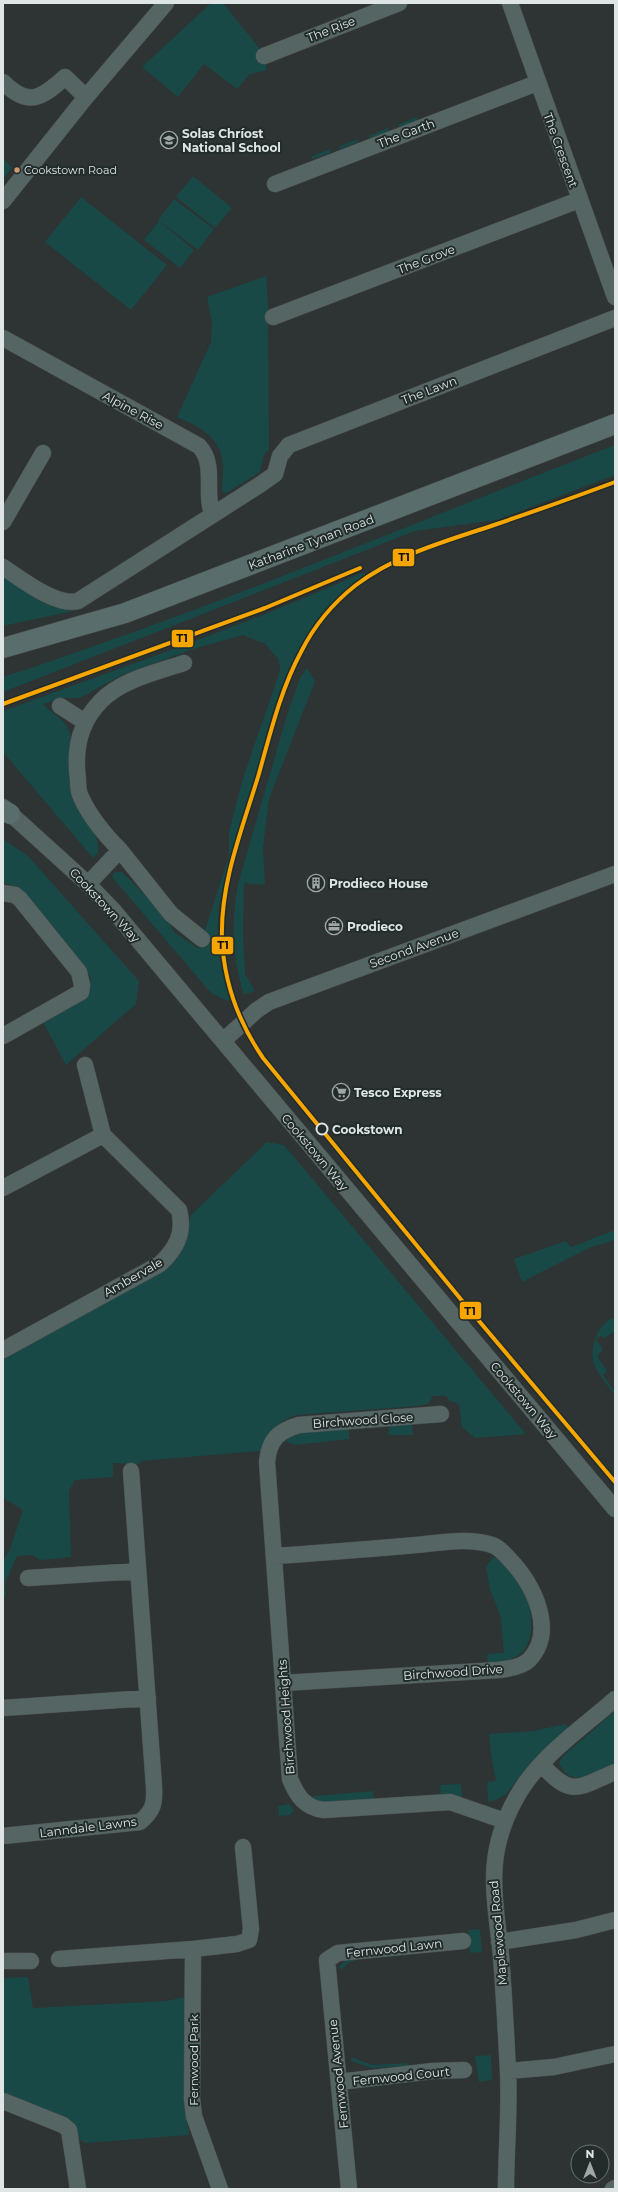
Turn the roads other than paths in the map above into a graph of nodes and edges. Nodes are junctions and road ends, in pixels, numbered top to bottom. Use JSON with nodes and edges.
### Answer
{"nodes":[{"id":1,"x":166,"y":3,"type":"edge"},
{"id":2,"x":399,"y":3,"type":"edge"},
{"id":3,"x":510,"y":3,"type":"edge"},
{"id":4,"x":264,"y":56,"type":"dead end"},
{"id":5,"x":3,"y":82,"type":"edge"},
{"id":6,"x":537,"y":83,"type":"junction"},
{"id":7,"x":86,"y":97,"type":"junction"},
{"id":8,"x":275,"y":184,"type":"dead end"},
{"id":9,"x":579,"y":200,"type":"junction"},
{"id":10,"x":3,"y":201,"type":"edge"},
{"id":11,"x":615,"y":297,"type":"edge"},
{"id":12,"x":273,"y":317,"type":"dead end"},
{"id":13,"x":615,"y":318,"type":"edge"},
{"id":14,"x":3,"y":338,"type":"edge"},
{"id":15,"x":615,"y":424,"type":"edge"},
{"id":16,"x":43,"y":453,"type":"dead end"},
{"id":17,"x":213,"y":515,"type":"junction"},
{"id":18,"x":3,"y":522,"type":"edge"},
{"id":19,"x":3,"y":568,"type":"edge"},
{"id":20,"x":3,"y":648,"type":"edge"},
{"id":21,"x":184,"y":663,"type":"dead end"},
{"id":22,"x":60,"y":706,"type":"dead end"},
{"id":23,"x":85,"y":722,"type":"junction"},
{"id":24,"x":5,"y":811,"type":"edge"},
{"id":25,"x":120,"y":850,"type":"junction"},
{"id":26,"x":615,"y":874,"type":"edge"},
{"id":27,"x":88,"y":884,"type":"junction"},
{"id":28,"x":3,"y":893,"type":"edge"},
{"id":29,"x":202,"y":939,"type":"dead end"},
{"id":30,"x":3,"y":1036,"type":"edge"},
{"id":31,"x":224,"y":1040,"type":"junction"},
{"id":32,"x":85,"y":1065,"type":"dead end"},
{"id":33,"x":103,"y":1135,"type":"junction"},
{"id":34,"x":3,"y":1188,"type":"edge"},
{"id":35,"x":3,"y":1350,"type":"edge"},
{"id":36,"x":441,"y":1414,"type":"dead end"},
{"id":37,"x":286,"y":1429,"type":"joint"},
{"id":38,"x":130,"y":1471,"type":"dead end"},
{"id":39,"x":615,"y":1508,"type":"edge"},
{"id":40,"x":274,"y":1556,"type":"junction"},
{"id":41,"x":138,"y":1571,"type":"junction"},
{"id":42,"x":28,"y":1578,"type":"dead end"},
{"id":43,"x":283,"y":1683,"type":"junction"},
{"id":44,"x":148,"y":1698,"type":"junction"},
{"id":45,"x":615,"y":1699,"type":"edge"},
{"id":46,"x":3,"y":1708,"type":"edge"},
{"id":47,"x":541,"y":1764,"type":"junction"},
{"id":48,"x":615,"y":1772,"type":"edge"},
{"id":49,"x":505,"y":1821,"type":"junction"},
{"id":50,"x":3,"y":1836,"type":"edge"},
{"id":51,"x":242,"y":1847,"type":"dead end"},
{"id":52,"x":615,"y":1920,"type":"edge"},
{"id":53,"x":463,"y":1941,"type":"dead end"},
{"id":54,"x":499,"y":1942,"type":"junction"},
{"id":55,"x":194,"y":1948,"type":"junction"},
{"id":56,"x":59,"y":1959,"type":"dead end"},
{"id":57,"x":327,"y":1960,"type":"joint"},
{"id":58,"x":3,"y":1961,"type":"edge"},
{"id":59,"x":31,"y":1961,"type":"dead end"},
{"id":60,"x":615,"y":2054,"type":"edge"},
{"id":61,"x":464,"y":2070,"type":"dead end"},
{"id":62,"x":508,"y":2071,"type":"junction"},
{"id":63,"x":339,"y":2082,"type":"junction"},
{"id":64,"x":3,"y":2101,"type":"edge"},
{"id":65,"x":78,"y":2189,"type":"edge"},
{"id":66,"x":220,"y":2189,"type":"edge"},
{"id":67,"x":349,"y":2189,"type":"edge"},
{"id":68,"x":506,"y":2189,"type":"edge"}],
"edges":[{"from":1,"to":7,"type":"street"},
{"from":2,"to":4,"type":"street","name":"The Rise"},
{"from":3,"to":6,"type":"street","name":"The Crescent"},
{"from":5,"to":7,"type":"street"},
{"from":6,"to":8,"type":"street","name":"The Garth"},
{"from":6,"to":9,"type":"street","name":"The Crescent"},
{"from":7,"to":10,"type":"street"},
{"from":9,"to":11,"type":"street","name":"The Crescent"},
{"from":9,"to":12,"type":"street","name":"The Grove"},
{"from":13,"to":17,"type":"street","name":"The Lawn"},
{"from":14,"to":17,"type":"street","name":"Alpine Rise"},
{"from":15,"to":20,"type":"main road","name":"Katharine Tynan Road"},
{"from":16,"to":18,"type":"street"},
{"from":17,"to":19,"type":"street"},
{"from":21,"to":23,"type":"street"},
{"from":22,"to":23,"type":"street"},
{"from":23,"to":25,"type":"street"},
{"from":24,"to":27,"type":"street","name":"Cookstown Way"},
{"from":25,"to":27,"type":"street"},
{"from":25,"to":29,"type":"street"},
{"from":26,"to":31,"type":"street","name":"Second Avenue"},
{"from":27,"to":31,"type":"street","name":"Cookstown Way"},
{"from":28,"to":30,"type":"street"},
{"from":31,"to":39,"type":"street","name":"Cookstown Way"},
{"from":32,"to":33,"type":"street"},
{"from":33,"to":34,"type":"street"},
{"from":33,"to":35,"type":"street","name":"Ambervale"},
{"from":36,"to":37,"type":"street","name":"Birchwood Close"},
{"from":37,"to":40,"type":"street","name":"Birchwood Heights"},
{"from":38,"to":41,"type":"street","name":"Lanndale Lawns"},
{"from":40,"to":43,"type":"street","name":"Birchwood Heights"},
{"from":40,"to":43,"type":"street","name":"Birchwood Drive"},
{"from":41,"to":42,"type":"street"},
{"from":41,"to":44,"type":"street","name":"Lanndale Lawns"},
{"from":43,"to":49,"type":"street","name":"Birchwood Heights"},
{"from":44,"to":46,"type":"street"},
{"from":44,"to":50,"type":"street","name":"Lanndale Lawns"},
{"from":45,"to":47,"type":"street","name":"Maplewood Road"},
{"from":47,"to":48,"type":"street"},
{"from":47,"to":49,"type":"street","name":"Maplewood Road"},
{"from":49,"to":54,"type":"street","name":"Maplewood Road"},
{"from":51,"to":55,"type":"street"},
{"from":52,"to":54,"type":"street"},
{"from":53,"to":57,"type":"street","name":"Fernwood Lawn"},
{"from":54,"to":62,"type":"street","name":"Maplewood Road"},
{"from":55,"to":56,"type":"street"},
{"from":55,"to":66,"type":"street","name":"Fernwood Park"},
{"from":57,"to":63,"type":"street","name":"Fernwood Avenue"},
{"from":58,"to":59,"type":"street"},
{"from":60,"to":62,"type":"street"},
{"from":61,"to":63,"type":"street","name":"Fernwood Court"},
{"from":62,"to":68,"type":"street","name":"Maplewood Road"},
{"from":63,"to":67,"type":"street","name":"Fernwood Avenue"},
{"from":64,"to":65,"type":"street"}]}
